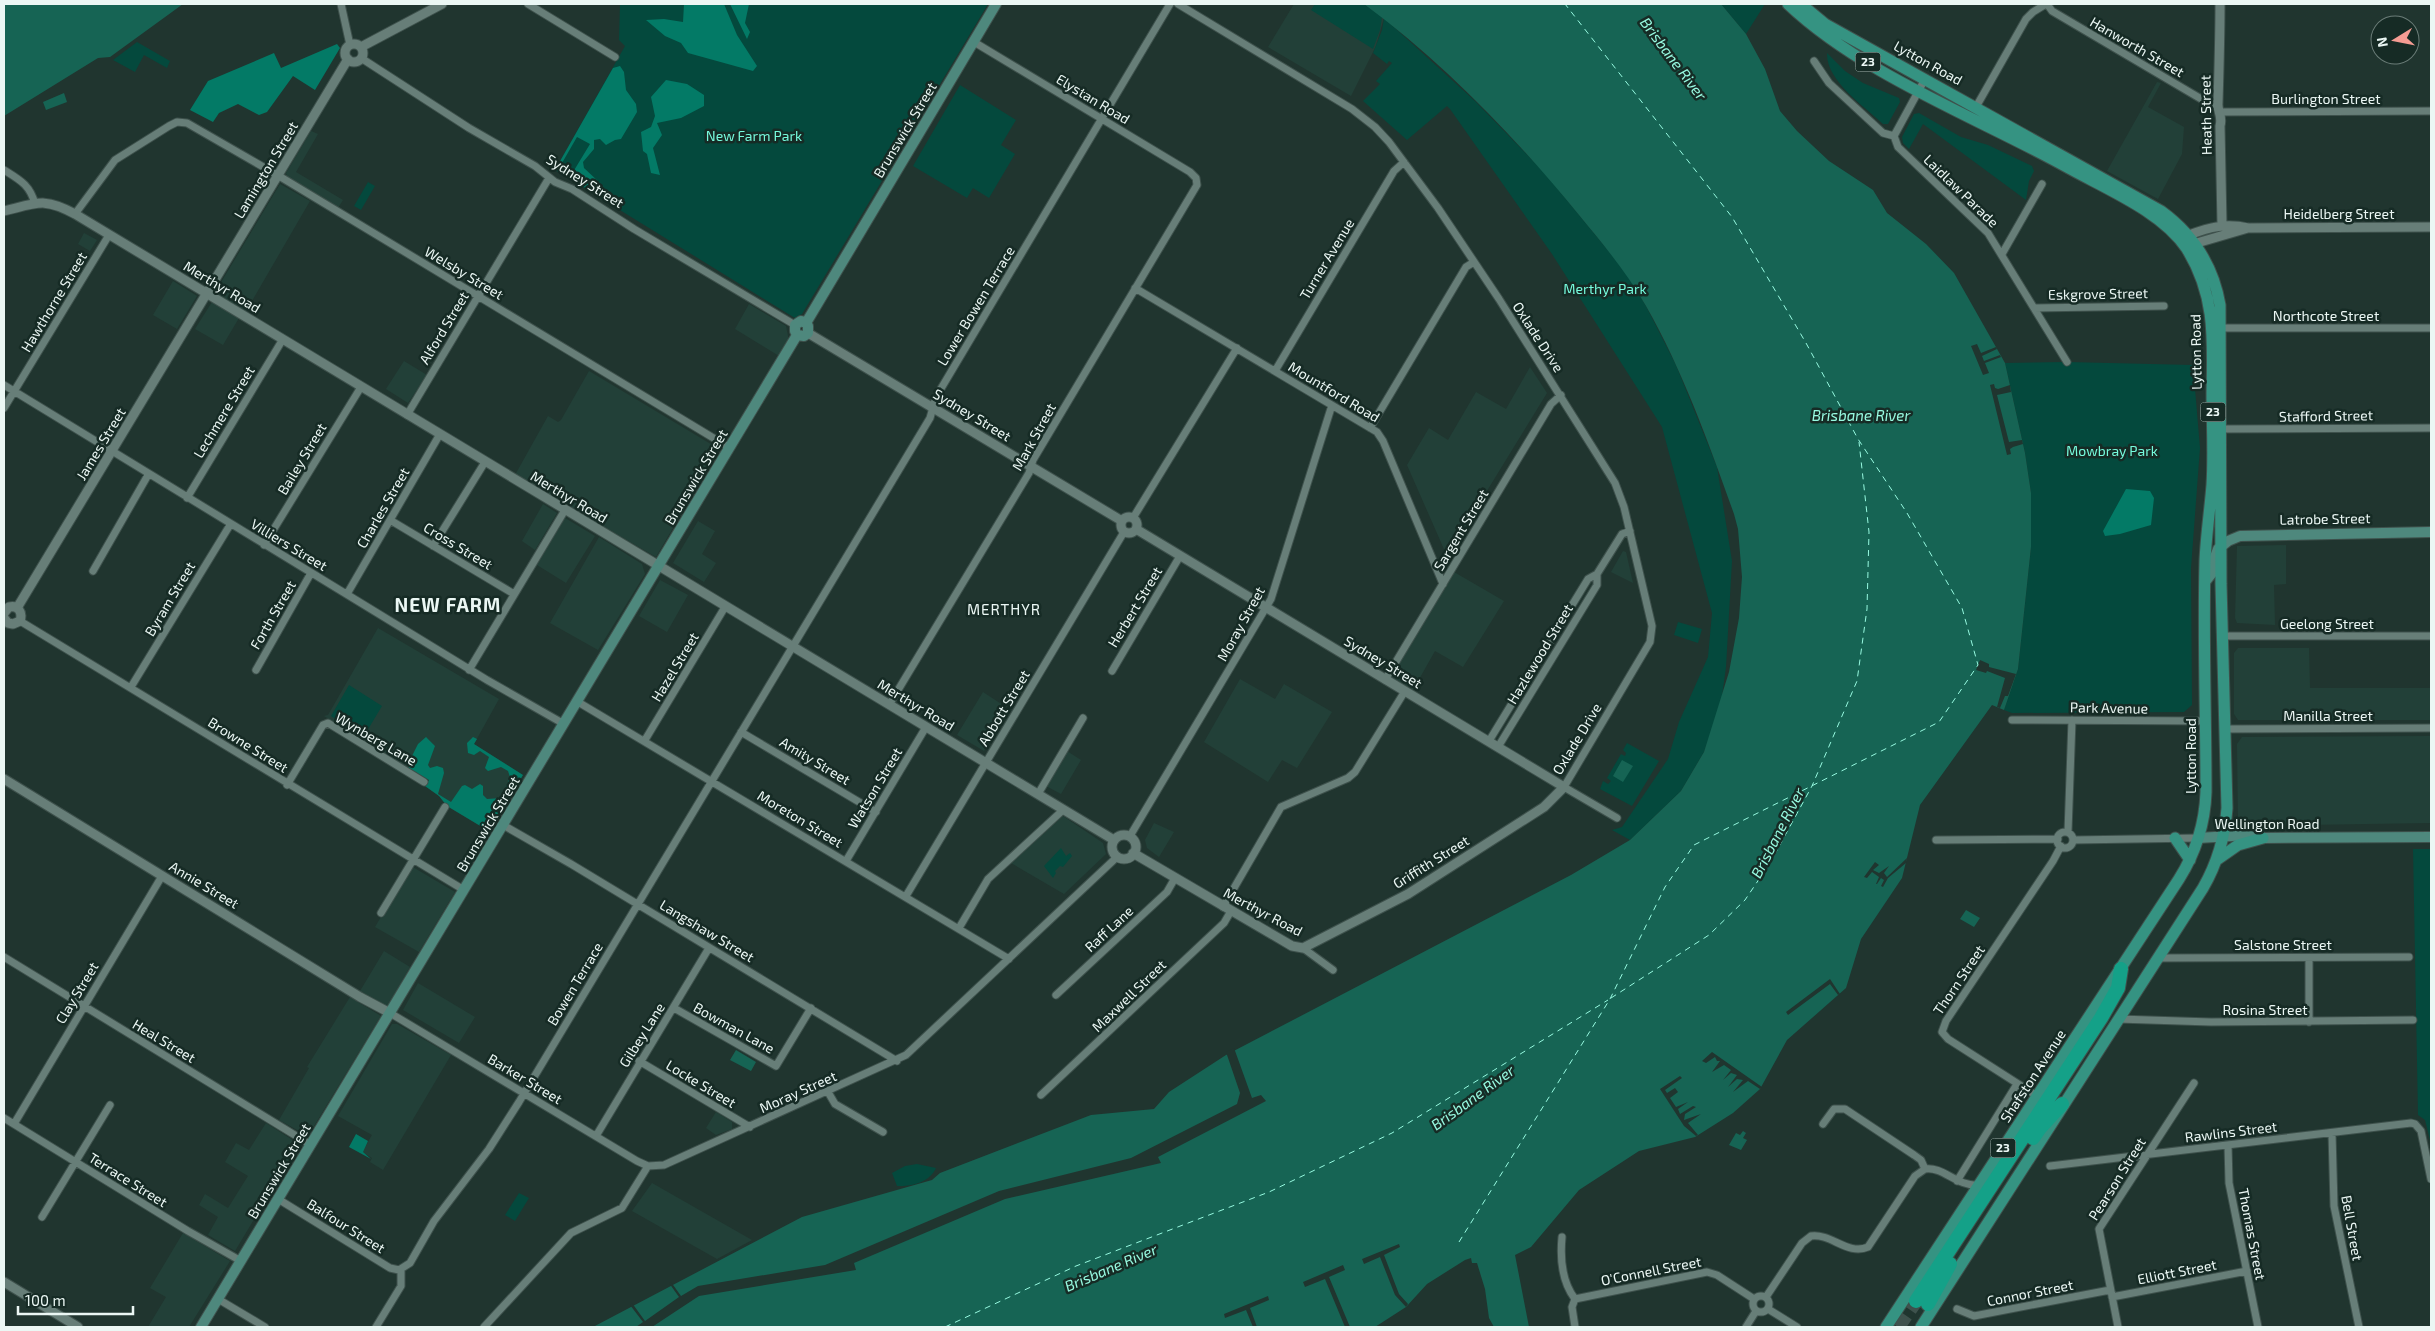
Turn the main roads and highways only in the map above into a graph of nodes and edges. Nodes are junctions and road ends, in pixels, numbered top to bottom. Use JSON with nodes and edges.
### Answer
{"nodes":[{"id":1,"x":996,"y":4,"type":"edge"},
{"id":2,"x":1788,"y":4,"type":"edge"},
{"id":3,"x":1800,"y":4,"type":"edge"},
{"id":4,"x":2431,"y":532,"type":"edge"},
{"id":5,"x":2221,"y":545,"type":"junction"},
{"id":6,"x":2205,"y":582,"type":"junction"},
{"id":7,"x":2224,"y":836,"type":"junction"},
{"id":8,"x":2431,"y":837,"type":"edge"},
{"id":9,"x":2175,"y":838,"type":"road end"},
{"id":10,"x":2198,"y":838,"type":"junction"},
{"id":11,"x":2263,"y":838,"type":"junction"},
{"id":12,"x":2218,"y":859,"type":"junction"},
{"id":13,"x":2190,"y":860,"type":"junction"},
{"id":14,"x":2121,"y":969,"type":"junction"},
{"id":15,"x":2062,"y":1104,"type":"junction"},
{"id":16,"x":201,"y":1327,"type":"edge"},
{"id":17,"x":1886,"y":1327,"type":"edge"},
{"id":18,"x":1921,"y":1327,"type":"edge"}],
"edges":[{"from":1,"to":16,"type":"main road","name":"Brunswick Street"},
{"from":2,"to":6,"type":"main road","name":"Lytton Road","number":"23"},
{"from":3,"to":5,"type":"main road","name":"Lytton Road","number":"23"},
{"from":4,"to":5,"type":"main road","name":"Latrobe Street"},
{"from":5,"to":6,"type":"main road"},
{"from":5,"to":7,"type":"main road","name":"Lytton Road","number":"23"},
{"from":6,"to":10,"type":"main road","name":"Lytton Road","number":"23"},
{"from":7,"to":10,"type":"main road","name":"Wellington Road"},
{"from":7,"to":11,"type":"main road","name":"Wellington Road"},
{"from":7,"to":12,"type":"main road","number":"23"},
{"from":8,"to":11,"type":"main road","name":"Wellington Road"},
{"from":9,"to":13,"type":"main road"},
{"from":10,"to":13,"type":"main road","name":"Shafston Avenue","number":"23"},
{"from":11,"to":12,"type":"main road"},
{"from":12,"to":15,"type":"main road","number":"23"},
{"from":13,"to":14,"type":"main road","name":"Shafston Avenue","number":"23"},
{"from":14,"to":15,"type":"highway"},
{"from":14,"to":17,"type":"main road","name":"Shafston Avenue","number":"23"},
{"from":15,"to":18,"type":"main road","number":"23"}]}
